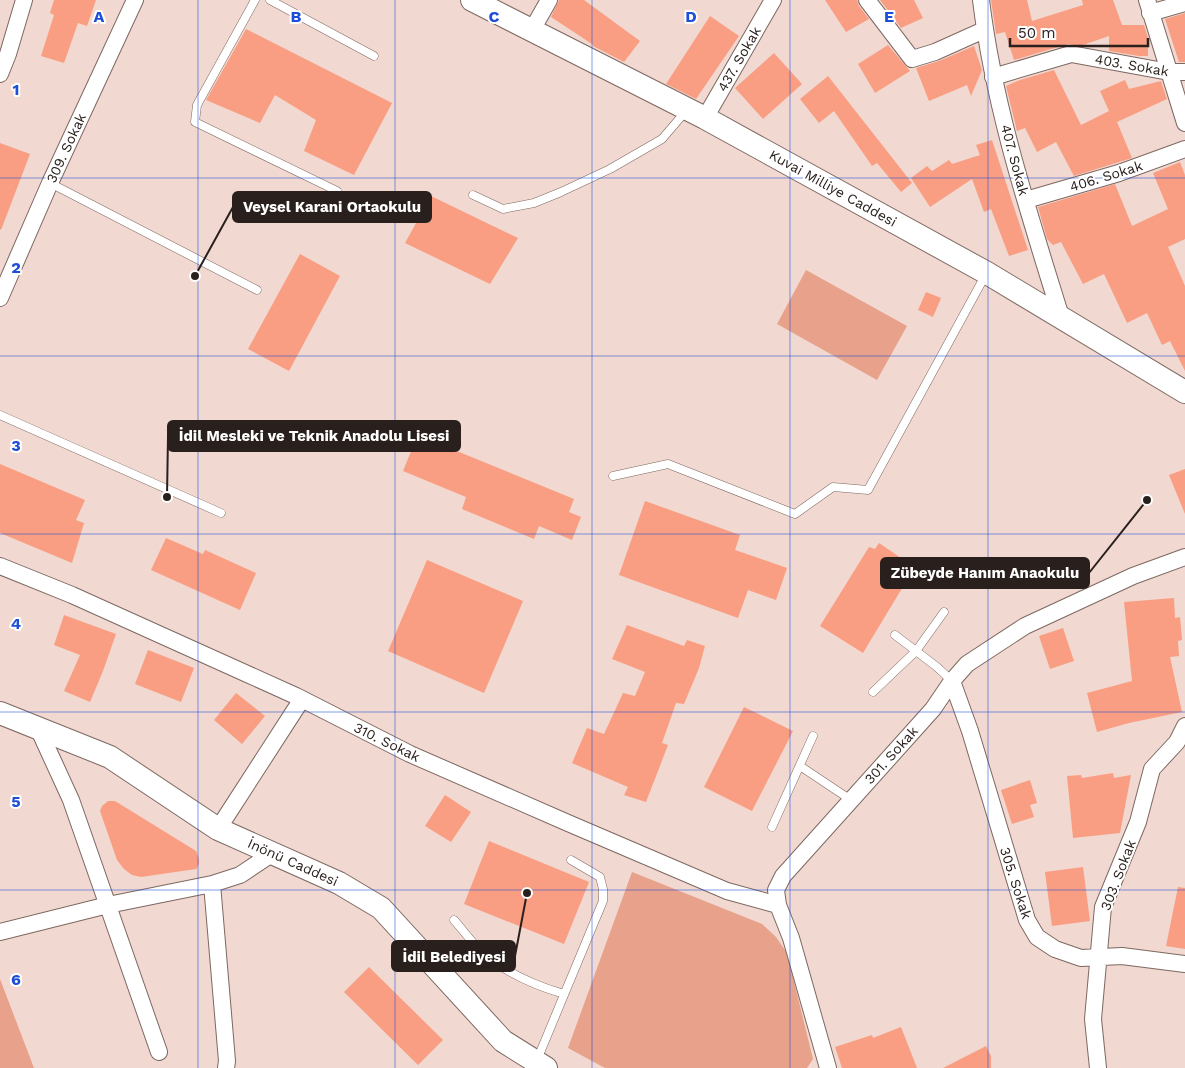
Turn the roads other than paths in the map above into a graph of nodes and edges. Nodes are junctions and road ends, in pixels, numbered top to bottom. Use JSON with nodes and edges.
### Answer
{"nodes":[{"id":1,"x":24,"y":0,"type":"edge"},
{"id":2,"x":135,"y":0,"type":"edge"},
{"id":3,"x":256,"y":0,"type":"edge"},
{"id":4,"x":270,"y":0,"type":"edge"},
{"id":5,"x":472,"y":0,"type":"edge"},
{"id":6,"x":549,"y":0,"type":"edge"},
{"id":7,"x":773,"y":0,"type":"edge"},
{"id":8,"x":868,"y":0,"type":"edge"},
{"id":9,"x":980,"y":0,"type":"edge"},
{"id":10,"x":1185,"y":3,"type":"edge"},
{"id":11,"x":1148,"y":6,"type":"edge"},
{"id":12,"x":532,"y":30,"type":"junction"},
{"id":13,"x":984,"y":30,"type":"junction"},
{"id":14,"x":374,"y":56,"type":"dead end"},
{"id":15,"x":1177,"y":72,"type":"edge"},
{"id":16,"x":0,"y":74,"type":"edge"},
{"id":17,"x":993,"y":78,"type":"junction"},
{"id":18,"x":696,"y":114,"type":"junction"},
{"id":19,"x":1185,"y":123,"type":"edge"},
{"id":20,"x":1185,"y":149,"type":"edge"},
{"id":21,"x":50,"y":183,"type":"junction"},
{"id":22,"x":337,"y":191,"type":"dead end"},
{"id":23,"x":473,"y":195,"type":"dead end"},
{"id":24,"x":1026,"y":200,"type":"junction"},
{"id":25,"x":986,"y":273,"type":"junction"},
{"id":26,"x":257,"y":290,"type":"dead end"},
{"id":27,"x":0,"y":298,"type":"edge"},
{"id":28,"x":1062,"y":316,"type":"junction"},
{"id":29,"x":1185,"y":392,"type":"edge"},
{"id":30,"x":0,"y":415,"type":"edge"},
{"id":31,"x":613,"y":476,"type":"dead end"},
{"id":32,"x":221,"y":513,"type":"dead end"},
{"id":33,"x":1185,"y":557,"type":"edge"},
{"id":34,"x":0,"y":566,"type":"edge"},
{"id":35,"x":944,"y":612,"type":"dead end"},
{"id":36,"x":896,"y":635,"type":"dead end"},
{"id":37,"x":916,"y":651,"type":"junction"},
{"id":38,"x":952,"y":681,"type":"junction"},
{"id":39,"x":874,"y":692,"type":"dead end"},
{"id":40,"x":302,"y":699,"type":"junction"},
{"id":41,"x":0,"y":713,"type":"edge"},
{"id":42,"x":38,"y":728,"type":"junction"},
{"id":43,"x":1184,"y":732,"type":"edge"},
{"id":44,"x":813,"y":736,"type":"dead end"},
{"id":45,"x":800,"y":766,"type":"junction"},
{"id":46,"x":851,"y":800,"type":"junction"},
{"id":47,"x":772,"y":827,"type":"dead end"},
{"id":48,"x":218,"y":829,"type":"junction"},
{"id":49,"x":273,"y":852,"type":"junction"},
{"id":50,"x":572,"y":860,"type":"dead end"},
{"id":51,"x":212,"y":884,"type":"junction"},
{"id":52,"x":108,"y":905,"type":"junction"},
{"id":53,"x":778,"y":905,"type":"junction"},
{"id":54,"x":454,"y":920,"type":"dead end"},
{"id":55,"x":0,"y":932,"type":"edge"},
{"id":56,"x":1097,"y":958,"type":"junction"},
{"id":57,"x":1185,"y":964,"type":"edge"},
{"id":58,"x":564,"y":994,"type":"junction"},
{"id":59,"x":159,"y":1052,"type":"dead end"},
{"id":60,"x":541,"y":1065,"type":"edge"},
{"id":61,"x":226,"y":1068,"type":"edge"},
{"id":62,"x":828,"y":1068,"type":"edge"},
{"id":63,"x":1098,"y":1068,"type":"edge"}],
"edges":[{"from":1,"to":16,"type":"street"},
{"from":2,"to":21,"type":"street","name":"309. Sokak"},
{"from":3,"to":22,"type":"lane"},
{"from":4,"to":14,"type":"lane"},
{"from":5,"to":12,"type":"street","name":"Kuvai Milliye Caddesi"},
{"from":6,"to":12,"type":"street"},
{"from":7,"to":18,"type":"street","name":"437. Sokak"},
{"from":8,"to":13,"type":"street"},
{"from":9,"to":13,"type":"street","name":"407. Sokak"},
{"from":10,"to":11,"type":"street"},
{"from":11,"to":15,"type":"street"},
{"from":12,"to":18,"type":"street","name":"Kuvai Milliye Caddesi"},
{"from":13,"to":17,"type":"street","name":"407. Sokak"},
{"from":15,"to":17,"type":"street","name":"403. Sokak"},
{"from":15,"to":19,"type":"street"},
{"from":17,"to":24,"type":"street","name":"407. Sokak"},
{"from":18,"to":23,"type":"lane"},
{"from":18,"to":25,"type":"street","name":"Kuvai Milliye Caddesi"},
{"from":20,"to":24,"type":"street","name":"406. Sokak"},
{"from":21,"to":26,"type":"lane"},
{"from":21,"to":27,"type":"street","name":"309. Sokak"},
{"from":24,"to":28,"type":"street","name":"407. Sokak"},
{"from":25,"to":28,"type":"street","name":"Kuvai Milliye Caddesi"},
{"from":25,"to":31,"type":"lane"},
{"from":28,"to":29,"type":"street","name":"Kuvai Milliye Caddesi"},
{"from":30,"to":32,"type":"lane"},
{"from":33,"to":38,"type":"street","name":"301. Sokak"},
{"from":34,"to":40,"type":"street","name":"310. Sokak"},
{"from":35,"to":37,"type":"lane"},
{"from":36,"to":37,"type":"lane"},
{"from":37,"to":38,"type":"lane"},
{"from":37,"to":39,"type":"lane"},
{"from":38,"to":46,"type":"street","name":"301. Sokak"},
{"from":38,"to":56,"type":"street","name":"305. Sokak"},
{"from":40,"to":48,"type":"street"},
{"from":40,"to":53,"type":"street","name":"310. Sokak"},
{"from":41,"to":42,"type":"street","name":"İnönü Caddesi"},
{"from":42,"to":48,"type":"street","name":"İnönü Caddesi"},
{"from":42,"to":52,"type":"street"},
{"from":43,"to":56,"type":"street","name":"303. Sokak"},
{"from":44,"to":45,"type":"lane"},
{"from":45,"to":46,"type":"lane"},
{"from":45,"to":47,"type":"lane"},
{"from":46,"to":53,"type":"street","name":"301. Sokak"},
{"from":48,"to":49,"type":"street","name":"İnönü Caddesi"},
{"from":49,"to":51,"type":"street"},
{"from":49,"to":60,"type":"street","name":"İnönü Caddesi"},
{"from":50,"to":58,"type":"lane"},
{"from":51,"to":52,"type":"street"},
{"from":51,"to":61,"type":"street"},
{"from":52,"to":55,"type":"street"},
{"from":52,"to":59,"type":"street"},
{"from":53,"to":62,"type":"street","name":"301. Sokak"},
{"from":54,"to":58,"type":"lane"},
{"from":56,"to":57,"type":"street","name":"305. Sokak"},
{"from":56,"to":63,"type":"street","name":"303. Sokak"},
{"from":58,"to":60,"type":"lane"}]}
